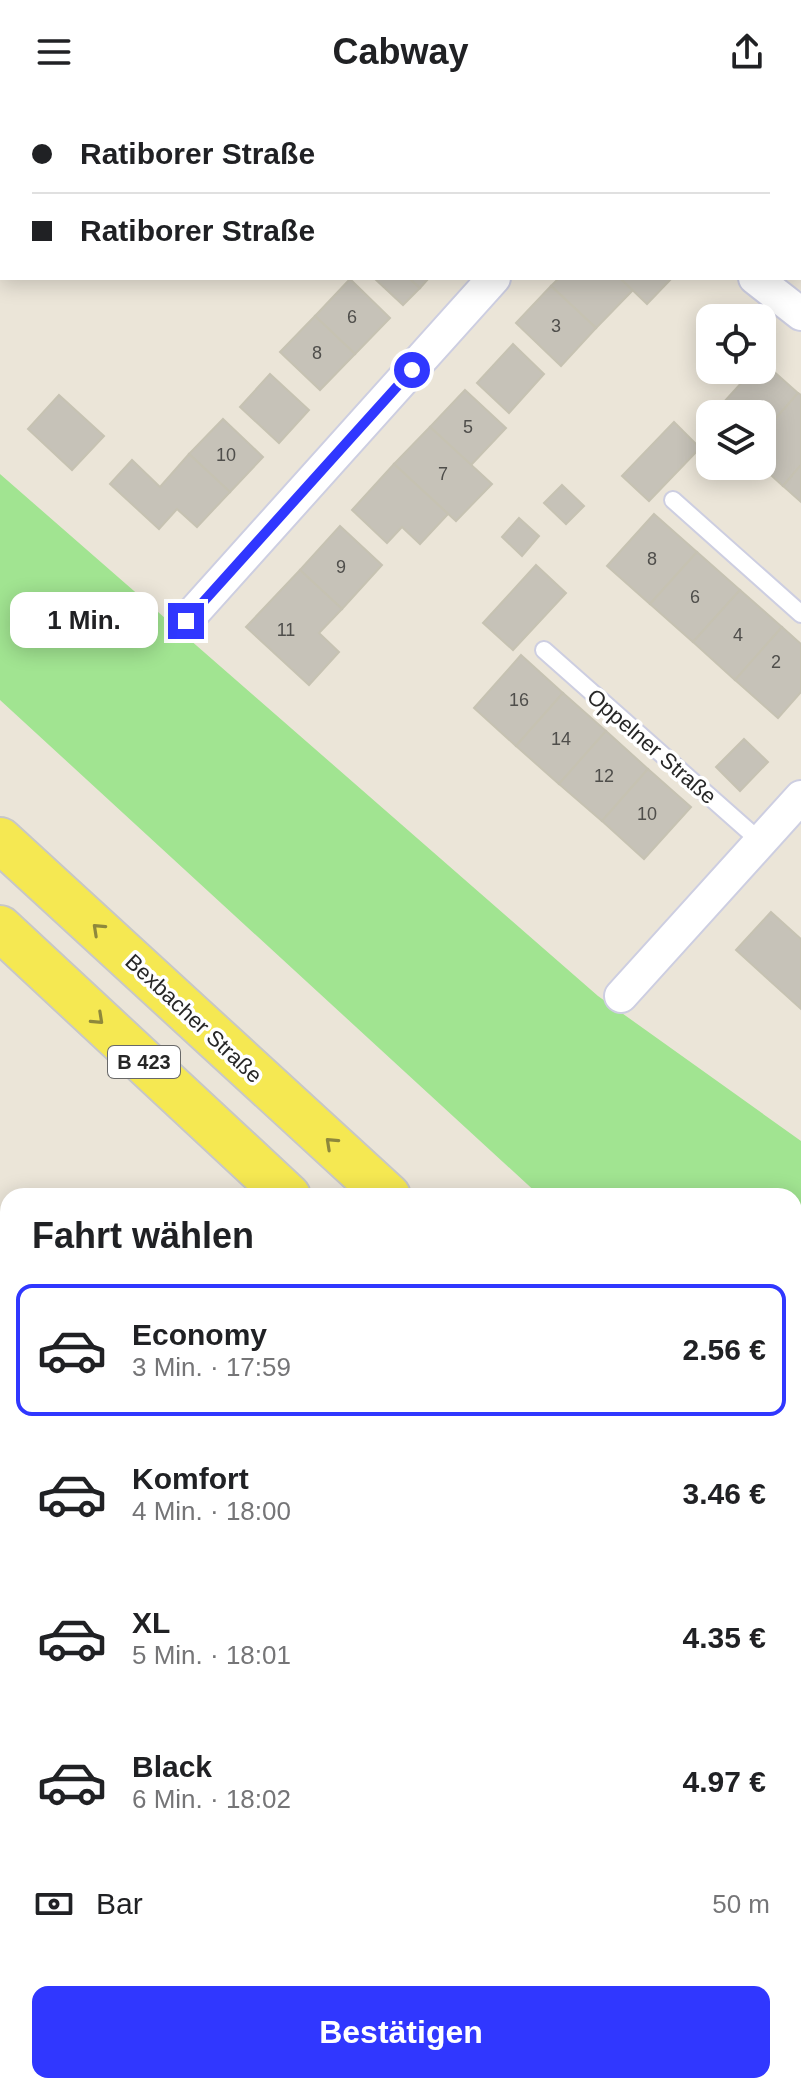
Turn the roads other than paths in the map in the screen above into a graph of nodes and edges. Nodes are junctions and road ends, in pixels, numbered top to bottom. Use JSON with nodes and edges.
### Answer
{"nodes":[{"id":1,"x":492,"y":280,"type":"edge"},
{"id":2,"x":758,"y":280,"type":"edge"},
{"id":3,"x":801,"y":314,"type":"edge"},
{"id":4,"x":673,"y":500,"type":"dead end"},
{"id":5,"x":801,"y":614,"type":"edge"},
{"id":6,"x":186,"y":621,"type":"dead end"},
{"id":7,"x":544,"y":650,"type":"dead end"},
{"id":8,"x":801,"y":797,"type":"edge"},
{"id":9,"x":0,"y":840,"type":"edge"},
{"id":10,"x":761,"y":842,"type":"junction"},
{"id":11,"x":0,"y":928,"type":"edge"},
{"id":12,"x":621,"y":996,"type":"dead end"},
{"id":13,"x":279,"y":1188,"type":"edge"},
{"id":14,"x":379,"y":1188,"type":"edge"}],
"edges":[{"from":1,"to":6,"type":"street"},
{"from":2,"to":3,"type":"street"},
{"from":4,"to":5,"type":"lane"},
{"from":7,"to":10,"type":"lane","name":"Oppelner Straße"},
{"from":8,"to":10,"type":"street"},
{"from":14,"to":9,"type":"main road","name":"Bexbacher Straße","one_way":true},
{"from":10,"to":12,"type":"street"},
{"from":11,"to":13,"type":"main road","number":"B 423","one_way":true}]}
